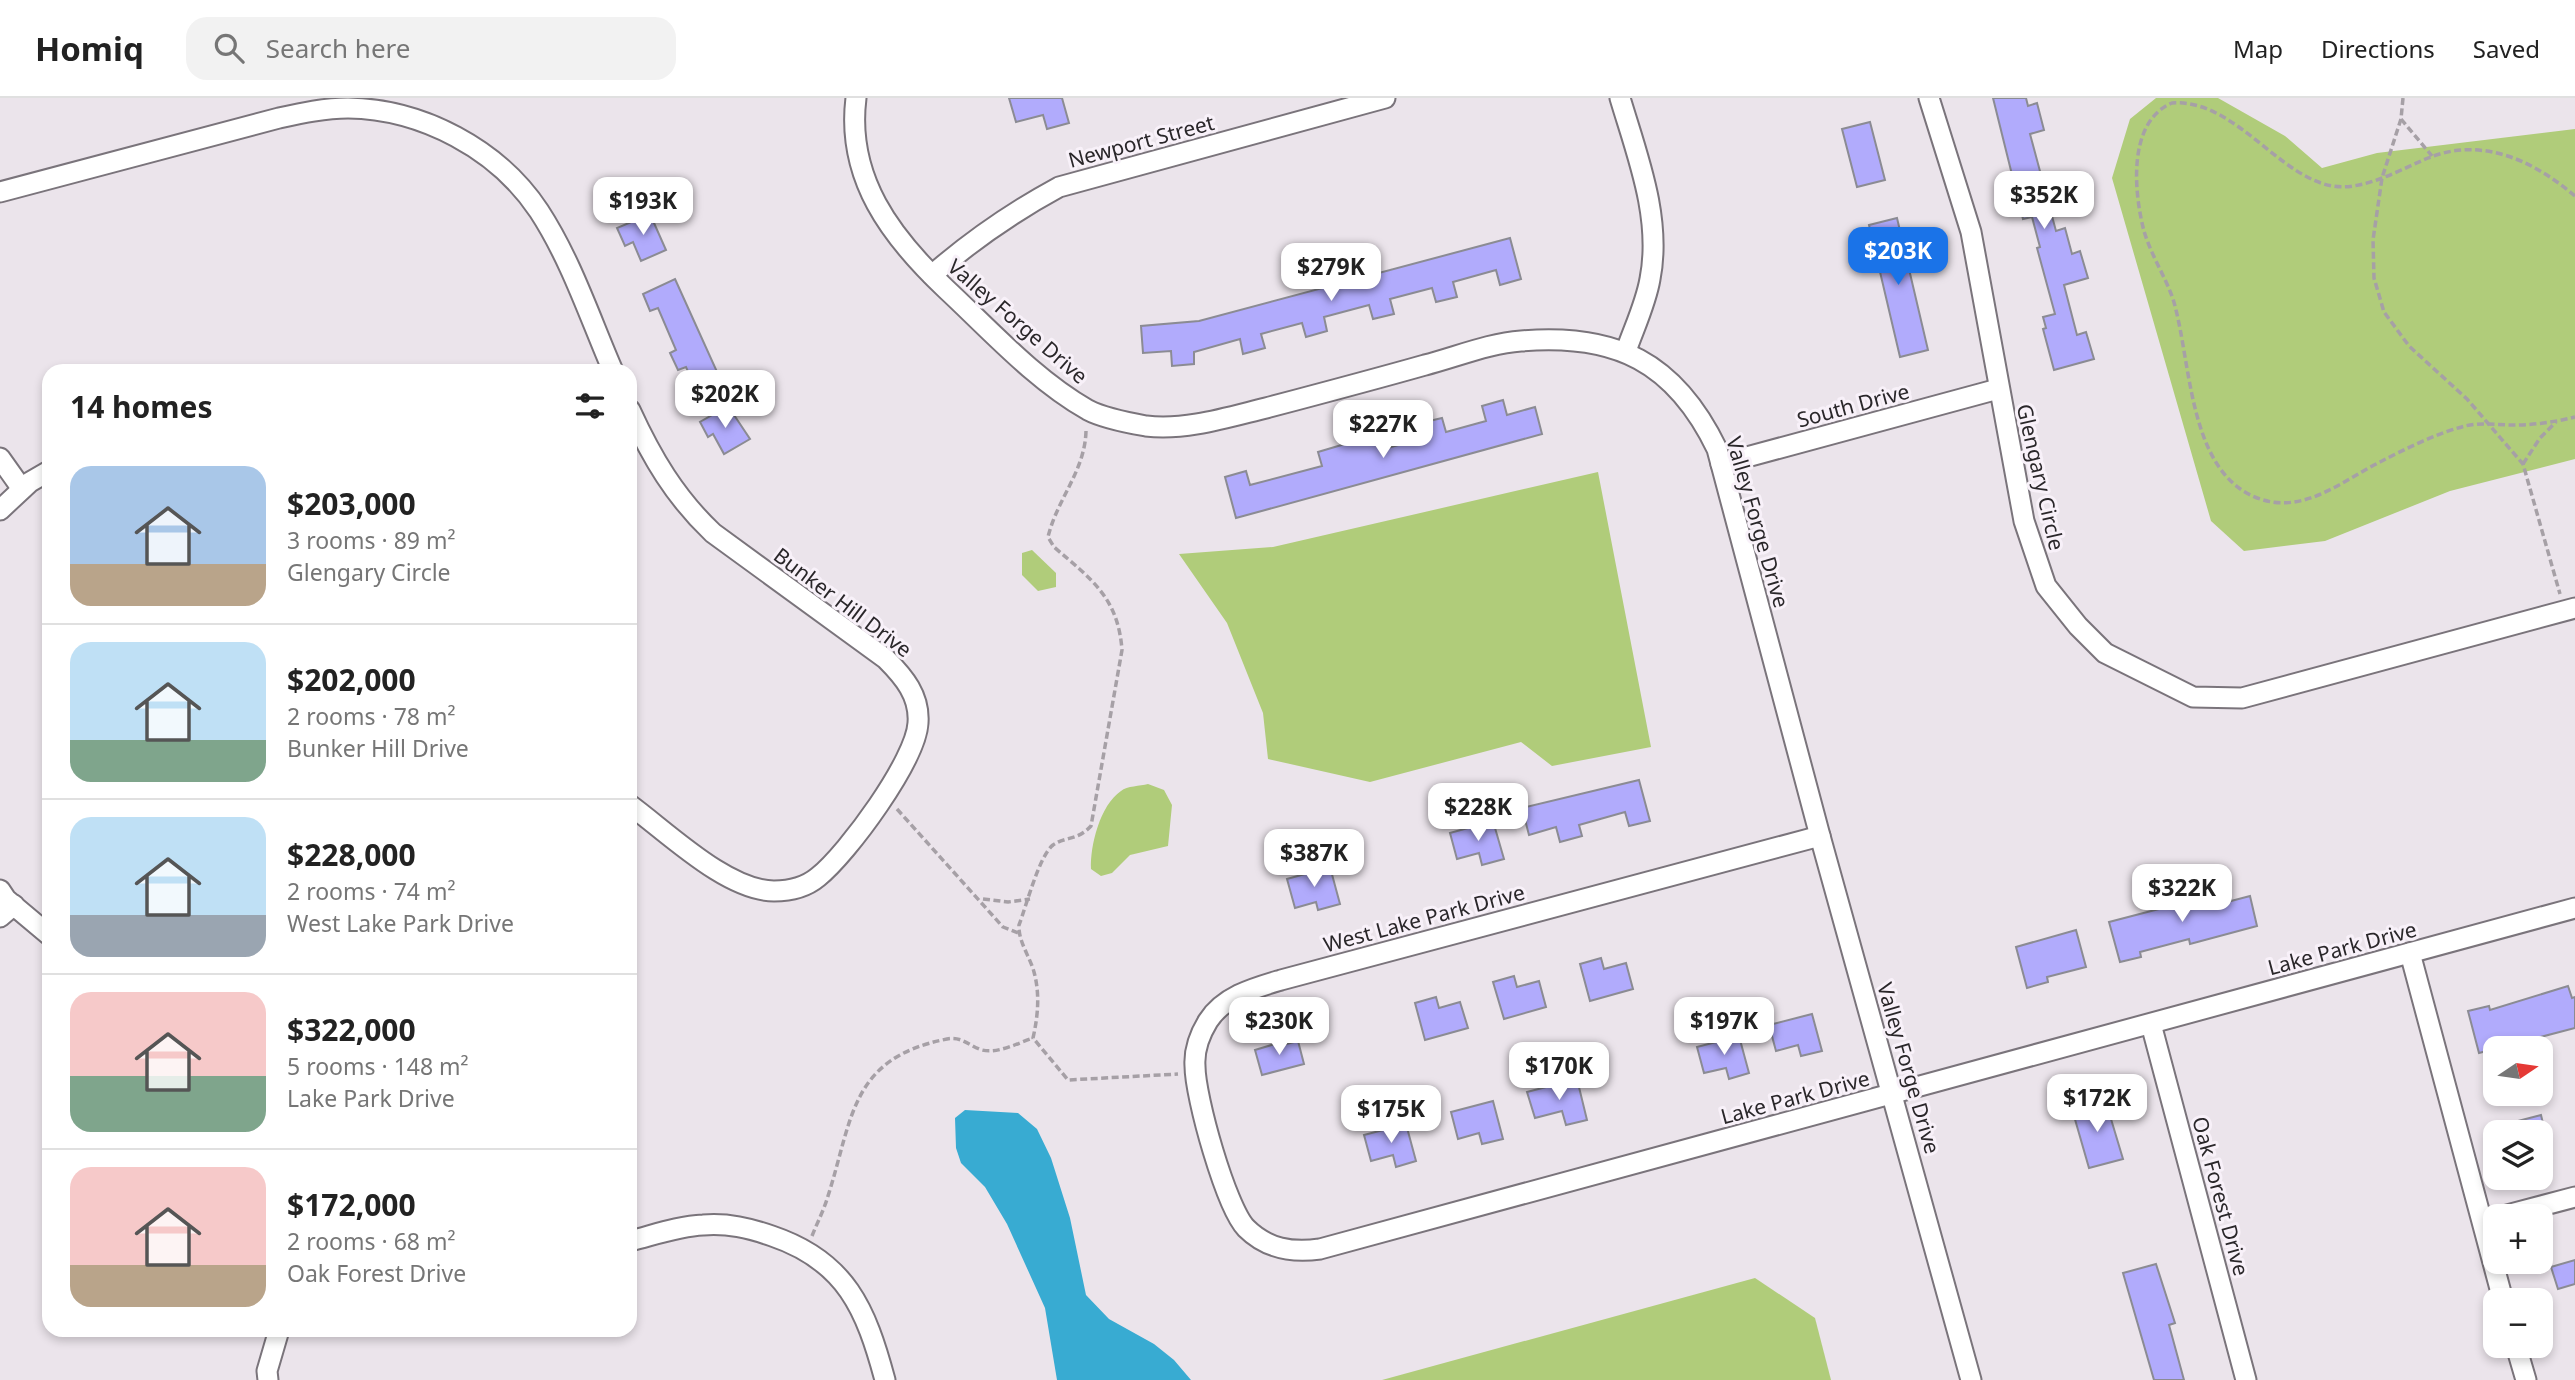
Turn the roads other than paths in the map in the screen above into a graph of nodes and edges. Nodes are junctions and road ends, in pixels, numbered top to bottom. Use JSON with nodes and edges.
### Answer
{"nodes":[{"id":1,"x":856,"y":98,"type":"edge"},
{"id":2,"x":1385,"y":98,"type":"edge"},
{"id":3,"x":1620,"y":98,"type":"edge"},
{"id":4,"x":1929,"y":98,"type":"edge"},
{"id":5,"x":0,"y":192,"type":"edge"},
{"id":6,"x":932,"y":275,"type":"junction"},
{"id":7,"x":1626,"y":351,"type":"junction"},
{"id":8,"x":610,"y":364,"type":"edge"},
{"id":9,"x":1998,"y":389,"type":"junction"},
{"id":10,"x":637,"y":424,"type":"edge"},
{"id":11,"x":0,"y":458,"type":"edge"},
{"id":12,"x":1721,"y":464,"type":"junction"},
{"id":13,"x":42,"y":476,"type":"edge"},
{"id":14,"x":22,"y":489,"type":"junction"},
{"id":15,"x":0,"y":510,"type":"edge"},
{"id":16,"x":2569,"y":609,"type":"edge"},
{"id":17,"x":637,"y":810,"type":"edge"},
{"id":18,"x":1820,"y":836,"type":"junction"},
{"id":19,"x":0,"y":890,"type":"edge"},
{"id":20,"x":2575,"y":908,"type":"edge"},
{"id":21,"x":7,"y":911,"type":"edge"},
{"id":22,"x":42,"y":931,"type":"edge"},
{"id":23,"x":2410,"y":953,"type":"junction"},
{"id":24,"x":2151,"y":1024,"type":"junction"},
{"id":25,"x":1892,"y":1094,"type":"junction"},
{"id":26,"x":1223,"y":1178,"type":"joint"},
{"id":27,"x":2575,"y":1197,"type":"edge"},
{"id":28,"x":2483,"y":1204,"type":"edge"},
{"id":29,"x":2548,"y":1204,"type":"edge"},
{"id":30,"x":637,"y":1239,"type":"edge"},
{"id":31,"x":277,"y":1337,"type":"edge"},
{"id":32,"x":2520,"y":1358,"type":"edge"},
{"id":33,"x":268,"y":1380,"type":"edge"},
{"id":34,"x":884,"y":1380,"type":"edge"},
{"id":35,"x":1971,"y":1380,"type":"edge"},
{"id":36,"x":2246,"y":1380,"type":"edge"},
{"id":37,"x":2526,"y":1380,"type":"edge"}],
"edges":[{"from":1,"to":6,"type":"street","name":"Valley Forge Drive"},
{"from":2,"to":6,"type":"street","name":"Newport Street"},
{"from":3,"to":7,"type":"street"},
{"from":4,"to":9,"type":"street","name":"Glengary Circle"},
{"from":5,"to":8,"type":"street"},
{"from":6,"to":7,"type":"street","name":"Valley Forge Drive"},
{"from":7,"to":12,"type":"street","name":"Valley Forge Drive"},
{"from":9,"to":12,"type":"street","name":"South Drive"},
{"from":9,"to":16,"type":"street","name":"Glengary Circle"},
{"from":10,"to":17,"type":"street","name":"Bunker Hill Drive"},
{"from":11,"to":14,"type":"street"},
{"from":12,"to":18,"type":"street","name":"Valley Forge Drive"},
{"from":13,"to":14,"type":"street"},
{"from":14,"to":15,"type":"street"},
{"from":18,"to":25,"type":"street","name":"Valley Forge Drive"},
{"from":18,"to":26,"type":"street","name":"West Lake Park Drive"},
{"from":19,"to":21,"type":"street"},
{"from":20,"to":23,"type":"street","name":"Lake Park Drive"},
{"from":21,"to":22,"type":"street"},
{"from":23,"to":24,"type":"street","name":"Lake Park Drive"},
{"from":23,"to":28,"type":"street"},
{"from":24,"to":25,"type":"street","name":"Lake Park Drive"},
{"from":24,"to":36,"type":"street","name":"Oak Forest Drive"},
{"from":25,"to":26,"type":"street","name":"Lake Park Drive"},
{"from":25,"to":35,"type":"street","name":"Valley Forge Drive"},
{"from":27,"to":29,"type":"street"},
{"from":30,"to":34,"type":"street"},
{"from":31,"to":33,"type":"street"},
{"from":32,"to":37,"type":"street"}]}
